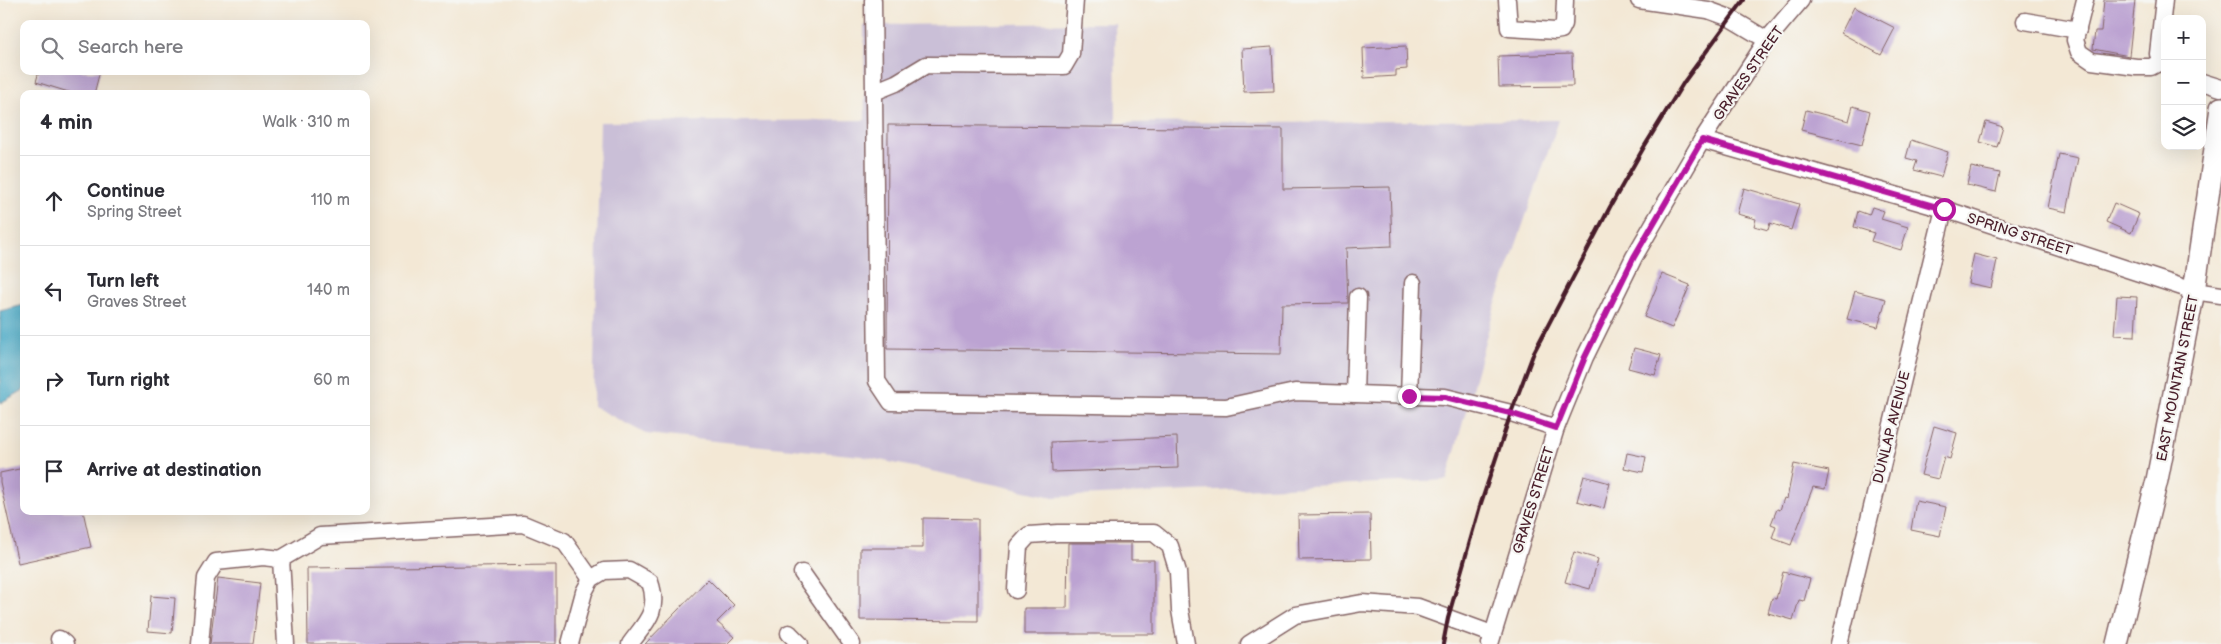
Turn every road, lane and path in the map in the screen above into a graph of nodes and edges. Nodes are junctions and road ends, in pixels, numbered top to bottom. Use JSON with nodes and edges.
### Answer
{"nodes":[{"id":1,"x":873,"y":0,"type":"edge"},
{"id":2,"x":1075,"y":0,"type":"edge"},
{"id":3,"x":1507,"y":0,"type":"edge"},
{"id":4,"x":1565,"y":0,"type":"edge"},
{"id":5,"x":1639,"y":0,"type":"edge"},
{"id":6,"x":1802,"y":0,"type":"edge"},
{"id":7,"x":2085,"y":0,"type":"edge"},
{"id":8,"x":2164,"y":0,"type":"edge"},
{"id":9,"x":2025,"y":21,"type":"dead end"},
{"id":10,"x":2078,"y":30,"type":"junction"},
{"id":11,"x":1767,"y":40,"type":"junction"},
{"id":12,"x":2161,"y":60,"type":"edge"},
{"id":13,"x":2161,"y":64,"type":"edge"},
{"id":14,"x":2206,"y":83,"type":"edge"},
{"id":15,"x":2221,"y":88,"type":"edge"},
{"id":16,"x":874,"y":92,"type":"junction"},
{"id":17,"x":2221,"y":108,"type":"edge"},
{"id":18,"x":1702,"y":140,"type":"junction"},
{"id":19,"x":1944,"y":209,"type":"junction"},
{"id":20,"x":1413,"y":283,"type":"dead end"},
{"id":21,"x":2194,"y":291,"type":"junction"},
{"id":22,"x":2221,"y":295,"type":"edge"},
{"id":23,"x":1358,"y":297,"type":"dead end"},
{"id":24,"x":1355,"y":394,"type":"junction"},
{"id":25,"x":1409,"y":396,"type":"junction"},
{"id":26,"x":1556,"y":428,"type":"junction"},
{"id":27,"x":281,"y":560,"type":"junction"},
{"id":28,"x":802,"y":573,"type":"dead end"},
{"id":29,"x":591,"y":579,"type":"junction"},
{"id":30,"x":1016,"y":590,"type":"dead end"},
{"id":31,"x":1491,"y":639,"type":"edge"},
{"id":32,"x":200,"y":644,"type":"edge"},
{"id":33,"x":286,"y":644,"type":"edge"},
{"id":34,"x":570,"y":644,"type":"edge"},
{"id":35,"x":630,"y":644,"type":"edge"},
{"id":36,"x":852,"y":644,"type":"edge"},
{"id":37,"x":1186,"y":644,"type":"edge"},
{"id":38,"x":1249,"y":644,"type":"edge"},
{"id":39,"x":1839,"y":644,"type":"edge"},
{"id":40,"x":2117,"y":644,"type":"edge"}],
"edges":[{"from":1,"to":16,"type":"street"},
{"from":2,"to":16,"type":"street"},
{"from":3,"to":4,"type":"street"},
{"from":5,"to":11,"type":"street"},
{"from":6,"to":11,"type":"street","name":"GRAVES STREET"},
{"from":7,"to":10,"type":"street"},
{"from":8,"to":12,"type":"street"},
{"from":9,"to":10,"type":"street"},
{"from":10,"to":13,"type":"street"},
{"from":11,"to":18,"type":"street","name":"GRAVES STREET"},
{"from":14,"to":15,"type":"street"},
{"from":16,"to":24,"type":"street"},
{"from":17,"to":21,"type":"main road","name":"EAST MOUNTAIN STREET"},
{"from":18,"to":19,"type":"street","name":"SPRING STREET"},
{"from":18,"to":26,"type":"street","name":"GRAVES STREET"},
{"from":19,"to":21,"type":"street","name":"SPRING STREET"},
{"from":19,"to":39,"type":"street","name":"DUNLAP AVENUE"},
{"from":20,"to":25,"type":"street"},
{"from":21,"to":22,"type":"street","name":"SPRING STREET"},
{"from":21,"to":40,"type":"main road","name":"EAST MOUNTAIN STREET"},
{"from":23,"to":24,"type":"street"},
{"from":24,"to":25,"type":"street"},
{"from":25,"to":26,"type":"street"},
{"from":26,"to":31,"type":"street","name":"GRAVES STREET"},
{"from":27,"to":29,"type":"street"},
{"from":27,"to":32,"type":"street"},
{"from":27,"to":33,"type":"street"},
{"from":28,"to":36,"type":"street"},
{"from":29,"to":34,"type":"street"},
{"from":29,"to":35,"type":"street"},
{"from":30,"to":37,"type":"street"},
{"from":31,"to":38,"type":"street"}]}
